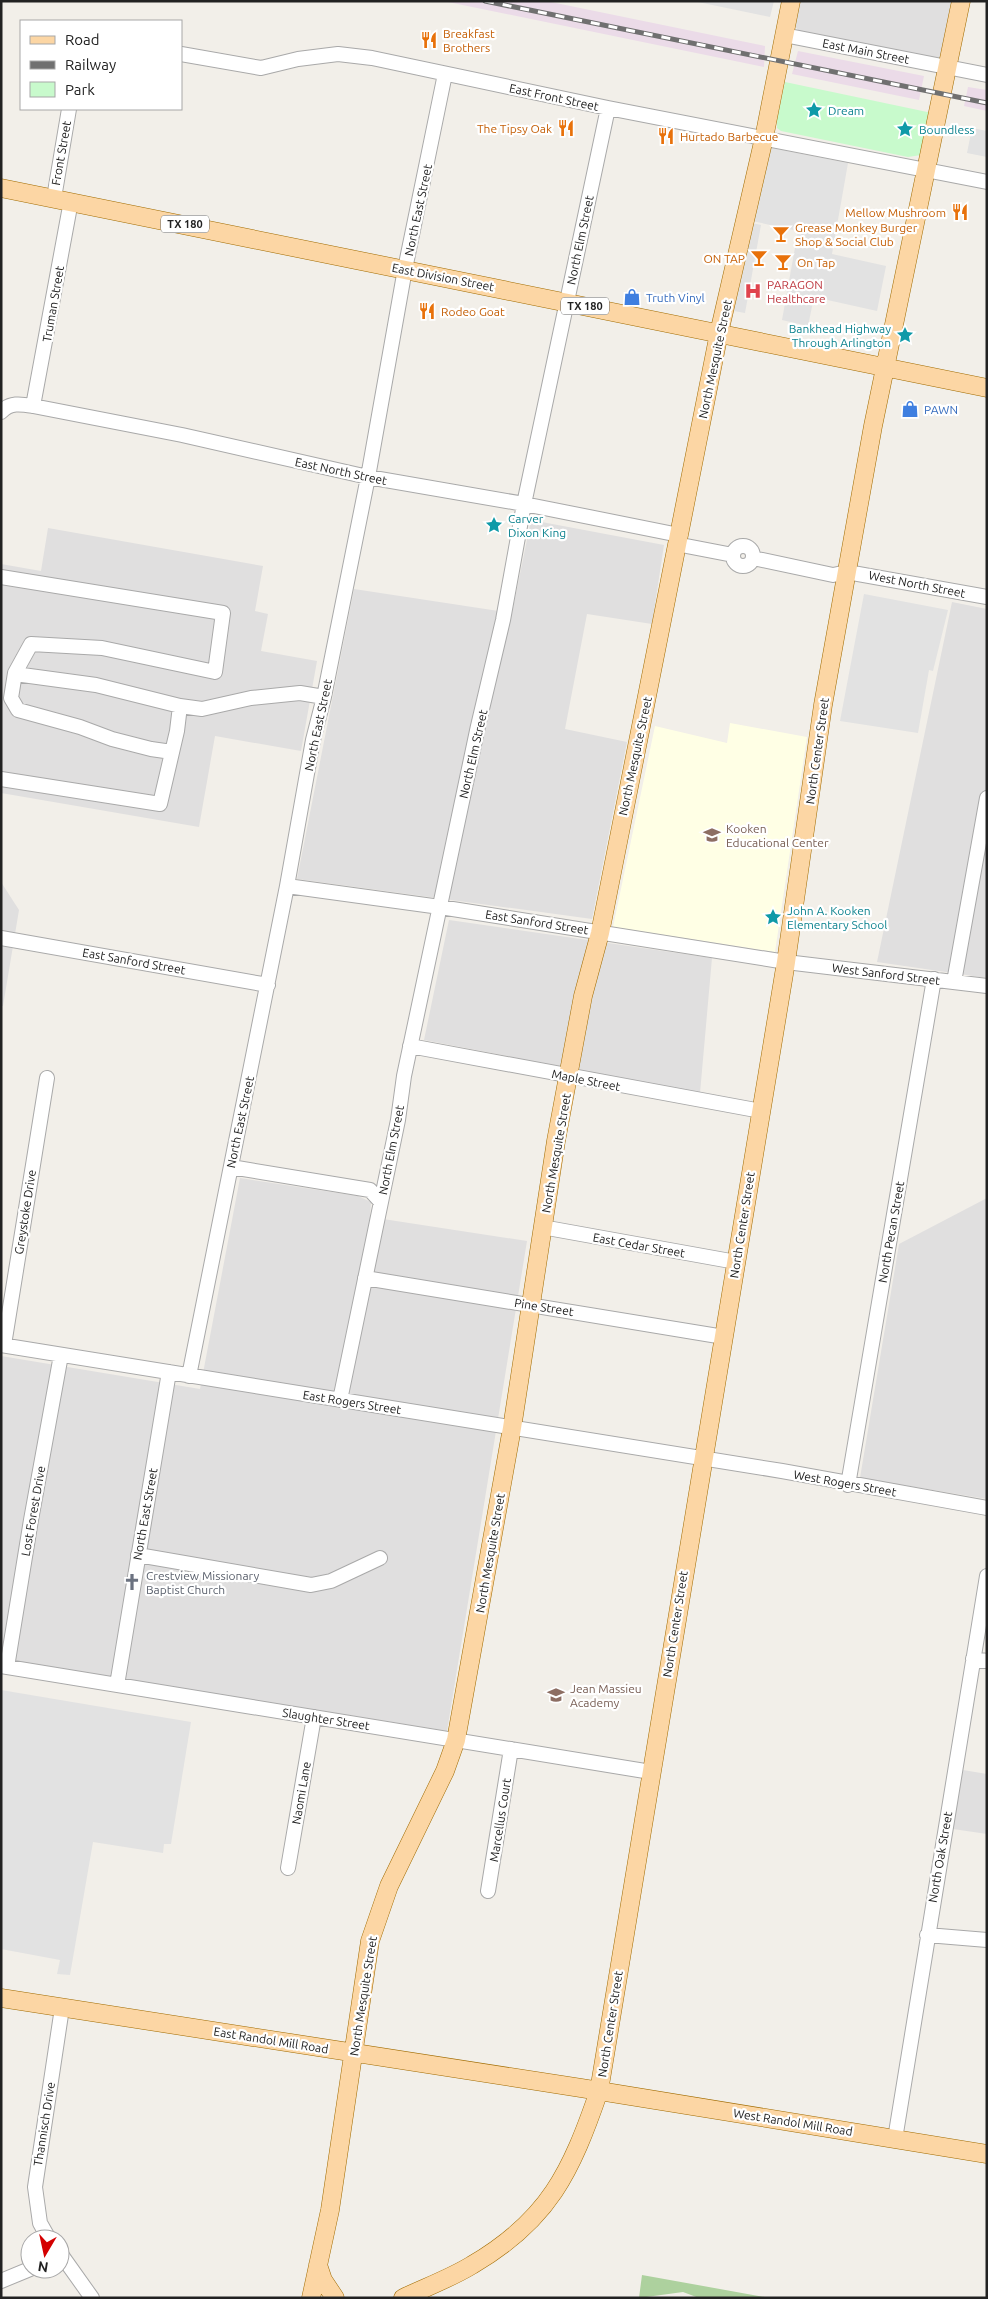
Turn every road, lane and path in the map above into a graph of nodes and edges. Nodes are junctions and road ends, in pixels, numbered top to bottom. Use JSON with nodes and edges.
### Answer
{"nodes":[{"id":1,"x":791,"y":1,"type":"edge"},
{"id":2,"x":961,"y":1,"type":"edge"},
{"id":3,"x":784,"y":35,"type":"junction"},
{"id":4,"x":182,"y":54,"type":"edge"},
{"id":5,"x":947,"y":67,"type":"junction"},
{"id":6,"x":445,"y":74,"type":"junction"},
{"id":7,"x":987,"y":75,"type":"edge"},
{"id":8,"x":608,"y":108,"type":"junction"},
{"id":9,"x":68,"y":110,"type":"edge"},
{"id":10,"x":764,"y":138,"type":"junction"},
{"id":11,"x":926,"y":170,"type":"junction"},
{"id":12,"x":987,"y":182,"type":"edge"},
{"id":13,"x":1,"y":188,"type":"edge"},
{"id":14,"x":62,"y":199,"type":"junction"},
{"id":15,"x":405,"y":269,"type":"junction"},
{"id":16,"x":566,"y":302,"type":"junction"},
{"id":17,"x":719,"y":333,"type":"junction"},
{"id":18,"x":884,"y":367,"type":"junction"},
{"id":19,"x":987,"y":388,"type":"edge"},
{"id":20,"x":33,"y":406,"type":"junction"},
{"id":21,"x":3,"y":410,"type":"edge"},
{"id":22,"x":368,"y":478,"type":"junction"},
{"id":23,"x":524,"y":504,"type":"junction"},
{"id":24,"x":678,"y":539,"type":"junction"},
{"id":25,"x":847,"y":572,"type":"junction"},
{"id":26,"x":1,"y":577,"type":"edge"},
{"id":27,"x":987,"y":598,"type":"edge"},
{"id":28,"x":15,"y":674,"type":"junction"},
{"id":29,"x":324,"y":697,"type":"junction"},
{"id":30,"x":180,"y":706,"type":"junction"},
{"id":31,"x":172,"y":752,"type":"junction"},
{"id":32,"x":1,"y":779,"type":"edge"},
{"id":33,"x":987,"y":798,"type":"edge"},
{"id":34,"x":287,"y":886,"type":"junction"},
{"id":35,"x":440,"y":907,"type":"junction"},
{"id":36,"x":600,"y":933,"type":"junction"},
{"id":37,"x":1,"y":938,"type":"edge"},
{"id":38,"x":786,"y":962,"type":"junction"},
{"id":39,"x":934,"y":979,"type":"junction"},
{"id":40,"x":954,"y":982,"type":"junction"},
{"id":41,"x":268,"y":985,"type":"junction"},
{"id":42,"x":987,"y":986,"type":"edge"},
{"id":43,"x":410,"y":1046,"type":"junction"},
{"id":44,"x":570,"y":1077,"type":"junction"},
{"id":45,"x":47,"y":1078,"type":"dead end"},
{"id":46,"x":761,"y":1111,"type":"junction"},
{"id":47,"x":231,"y":1167,"type":"junction"},
{"id":48,"x":381,"y":1202,"type":"junction"},
{"id":49,"x":542,"y":1227,"type":"junction"},
{"id":50,"x":736,"y":1262,"type":"junction"},
{"id":51,"x":365,"y":1278,"type":"junction"},
{"id":52,"x":530,"y":1305,"type":"junction"},
{"id":53,"x":724,"y":1337,"type":"junction"},
{"id":54,"x":2,"y":1345,"type":"edge"},
{"id":55,"x":61,"y":1355,"type":"junction"},
{"id":56,"x":169,"y":1372,"type":"junction"},
{"id":57,"x":189,"y":1376,"type":"junction"},
{"id":58,"x":340,"y":1400,"type":"junction"},
{"id":59,"x":512,"y":1428,"type":"junction"},
{"id":60,"x":703,"y":1460,"type":"junction"},
{"id":61,"x":848,"y":1485,"type":"junction"},
{"id":62,"x":987,"y":1508,"type":"edge"},
{"id":63,"x":138,"y":1555,"type":"junction"},
{"id":64,"x":380,"y":1558,"type":"dead end"},
{"id":65,"x":987,"y":1576,"type":"edge"},
{"id":66,"x":980,"y":1660,"type":"edge"},
{"id":67,"x":4,"y":1667,"type":"edge"},
{"id":68,"x":117,"y":1685,"type":"junction"},
{"id":69,"x":314,"y":1717,"type":"junction"},
{"id":70,"x":456,"y":1740,"type":"junction"},
{"id":71,"x":511,"y":1749,"type":"junction"},
{"id":72,"x":651,"y":1772,"type":"junction"},
{"id":73,"x":288,"y":1868,"type":"dead end"},
{"id":74,"x":488,"y":1891,"type":"dead end"},
{"id":75,"x":927,"y":1935,"type":"junction"},
{"id":76,"x":987,"y":1940,"type":"edge"},
{"id":77,"x":1,"y":1998,"type":"edge"},
{"id":78,"x":62,"y":2008,"type":"junction"},
{"id":79,"x":354,"y":2053,"type":"junction"},
{"id":80,"x":600,"y":2091,"type":"junction"},
{"id":81,"x":895,"y":2139,"type":"junction"},
{"id":82,"x":987,"y":2154,"type":"edge"},
{"id":83,"x":43,"y":2229,"type":"edge"},
{"id":84,"x":318,"y":2264,"type":"junction"},
{"id":85,"x":70,"y":2267,"type":"edge"},
{"id":86,"x":20,"y":2273,"type":"edge"},
{"id":87,"x":1,"y":2281,"type":"edge"},
{"id":88,"x":92,"y":2298,"type":"edge"},
{"id":89,"x":311,"y":2298,"type":"edge"},
{"id":90,"x":335,"y":2298,"type":"edge"},
{"id":91,"x":403,"y":2298,"type":"edge"}],
"edges":[{"from":1,"to":3,"type":"main road","name":"North Mesquite Street"},
{"from":2,"to":5,"type":"main road","name":"North Center Street"},
{"from":3,"to":5,"type":"street","name":"East Main Street"},
{"from":3,"to":10,"type":"main road","name":"North Mesquite Street"},
{"from":4,"to":6,"type":"street","name":"East Front Street"},
{"from":5,"to":7,"type":"street","name":"East Main Street"},
{"from":5,"to":11,"type":"main road","name":"North Center Street"},
{"from":6,"to":8,"type":"street","name":"East Front Street"},
{"from":6,"to":15,"type":"street","name":"North East Street"},
{"from":8,"to":10,"type":"street","name":"East Front Street"},
{"from":8,"to":16,"type":"street","name":"North Elm Street"},
{"from":9,"to":14,"type":"street","name":"Front Street"},
{"from":10,"to":11,"type":"street","name":"East Front Street"},
{"from":10,"to":17,"type":"main road","name":"North Mesquite Street"},
{"from":11,"to":12,"type":"street","name":"East Front Street"},
{"from":11,"to":18,"type":"main road","name":"North Center Street"},
{"from":13,"to":14,"type":"main road","name":"East Division Street","number":"TX 180"},
{"from":14,"to":15,"type":"main road","name":"East Division Street","number":"TX 180"},
{"from":14,"to":20,"type":"street","name":"Truman Street"},
{"from":15,"to":16,"type":"main road","name":"East Division Street","number":"TX 180"},
{"from":15,"to":22,"type":"street","name":"North East Street"},
{"from":16,"to":17,"type":"main road","name":"East Division Street","number":"TX 180"},
{"from":16,"to":23,"type":"street","name":"North Elm Street"},
{"from":17,"to":18,"type":"main road","name":"East Division Street","number":"TX 180"},
{"from":17,"to":24,"type":"main road","name":"North Mesquite Street"},
{"from":18,"to":19,"type":"main road","number":"TX 180"},
{"from":18,"to":25,"type":"main road","name":"North Center Street"},
{"from":20,"to":21,"type":"street","name":"East North Street"},
{"from":20,"to":22,"type":"street","name":"East North Street"},
{"from":22,"to":23,"type":"street","name":"East North Street"},
{"from":22,"to":29,"type":"street","name":"North East Street"},
{"from":23,"to":24,"type":"street","name":"East North Street"},
{"from":23,"to":35,"type":"street","name":"North Elm Street"},
{"from":24,"to":25,"type":"street","name":"East North Street"},
{"from":24,"to":36,"type":"main road","name":"North Mesquite Street"},
{"from":25,"to":27,"type":"street","name":"West North Street"},
{"from":25,"to":38,"type":"main road","name":"North Center Street"},
{"from":26,"to":28,"type":"street"},
{"from":28,"to":30,"type":"street"},
{"from":28,"to":31,"type":"street"},
{"from":29,"to":30,"type":"street"},
{"from":29,"to":34,"type":"street","name":"North East Street"},
{"from":30,"to":31,"type":"street"},
{"from":31,"to":32,"type":"street"},
{"from":33,"to":40,"type":"street"},
{"from":34,"to":35,"type":"street","name":"East Sanford Street"},
{"from":34,"to":41,"type":"street","name":"North East Street"},
{"from":35,"to":36,"type":"street","name":"East Sanford Street"},
{"from":35,"to":43,"type":"street","name":"North Elm Street"},
{"from":36,"to":38,"type":"street","name":"East Sanford Street"},
{"from":36,"to":44,"type":"main road","name":"North Mesquite Street"},
{"from":37,"to":41,"type":"street","name":"East Sanford Street"},
{"from":38,"to":39,"type":"street","name":"West Sanford Street"},
{"from":38,"to":46,"type":"main road","name":"North Center Street"},
{"from":39,"to":40,"type":"street","name":"West Sanford Street"},
{"from":39,"to":61,"type":"street","name":"North Pecan Street"},
{"from":40,"to":42,"type":"street","name":"West Sanford Street"},
{"from":41,"to":47,"type":"street","name":"North East Street"},
{"from":43,"to":44,"type":"street","name":"Maple Street"},
{"from":43,"to":48,"type":"street","name":"North Elm Street"},
{"from":44,"to":46,"type":"street","name":"Maple Street"},
{"from":44,"to":49,"type":"main road","name":"North Mesquite Street"},
{"from":45,"to":54,"type":"street","name":"Greystoke Drive"},
{"from":46,"to":50,"type":"main road","name":"North Center Street"},
{"from":47,"to":48,"type":"street"},
{"from":47,"to":57,"type":"street","name":"North East Street"},
{"from":48,"to":51,"type":"street","name":"North Elm Street"},
{"from":49,"to":50,"type":"street","name":"East Cedar Street"},
{"from":49,"to":52,"type":"main road","name":"North Mesquite Street"},
{"from":50,"to":53,"type":"main road","name":"North Center Street"},
{"from":51,"to":52,"type":"street","name":"Pine Street"},
{"from":51,"to":58,"type":"street","name":"North Elm Street"},
{"from":52,"to":53,"type":"street","name":"Pine Street"},
{"from":52,"to":59,"type":"main road","name":"North Mesquite Street"},
{"from":53,"to":60,"type":"main road","name":"North Center Street"},
{"from":54,"to":55,"type":"street","name":"East Rogers Street"},
{"from":55,"to":56,"type":"street","name":"East Rogers Street"},
{"from":55,"to":67,"type":"street","name":"Lost Forest Drive"},
{"from":56,"to":57,"type":"street","name":"East Rogers Street"},
{"from":56,"to":63,"type":"street","name":"North East Street"},
{"from":57,"to":58,"type":"street","name":"East Rogers Street"},
{"from":58,"to":59,"type":"street","name":"East Rogers Street"},
{"from":59,"to":60,"type":"street","name":"East Rogers Street"},
{"from":59,"to":70,"type":"main road","name":"North Mesquite Street"},
{"from":60,"to":61,"type":"street","name":"West Rogers Street"},
{"from":60,"to":72,"type":"main road","name":"North Center Street"},
{"from":61,"to":62,"type":"street","name":"West Rogers Street"},
{"from":63,"to":64,"type":"street"},
{"from":63,"to":68,"type":"street","name":"North East Street"},
{"from":65,"to":66,"type":"street","name":"North Oak Street"},
{"from":66,"to":75,"type":"street","name":"North Oak Street"},
{"from":67,"to":68,"type":"street","name":"Slaughter Street"},
{"from":68,"to":69,"type":"street","name":"Slaughter Street"},
{"from":69,"to":70,"type":"street","name":"Slaughter Street"},
{"from":69,"to":73,"type":"street","name":"Naomi Lane"},
{"from":70,"to":71,"type":"street","name":"Slaughter Street"},
{"from":70,"to":79,"type":"main road","name":"North Mesquite Street"},
{"from":71,"to":72,"type":"street","name":"Slaughter Street"},
{"from":71,"to":74,"type":"street","name":"Marcellus Court"},
{"from":72,"to":80,"type":"main road","name":"North Center Street"},
{"from":75,"to":76,"type":"street"},
{"from":75,"to":81,"type":"street","name":"North Oak Street"},
{"from":77,"to":78,"type":"main road","name":"East Randol Mill Road"},
{"from":78,"to":79,"type":"main road","name":"East Randol Mill Road"},
{"from":78,"to":83,"type":"street","name":"Thannisch Drive"},
{"from":79,"to":80,"type":"main road","name":"East Randol Mill Road"},
{"from":79,"to":84,"type":"main road","name":"North Mesquite Street"},
{"from":80,"to":81,"type":"main road","name":"West Randol Mill Road"},
{"from":80,"to":91,"type":"main road","name":"North Center Street"},
{"from":81,"to":82,"type":"main road","name":"West Randol Mill Road"},
{"from":84,"to":89,"type":"main road","name":"North Mesquite Street"},
{"from":84,"to":90,"type":"main road"},
{"from":85,"to":88,"type":"street"},
{"from":86,"to":87,"type":"street"}]}
